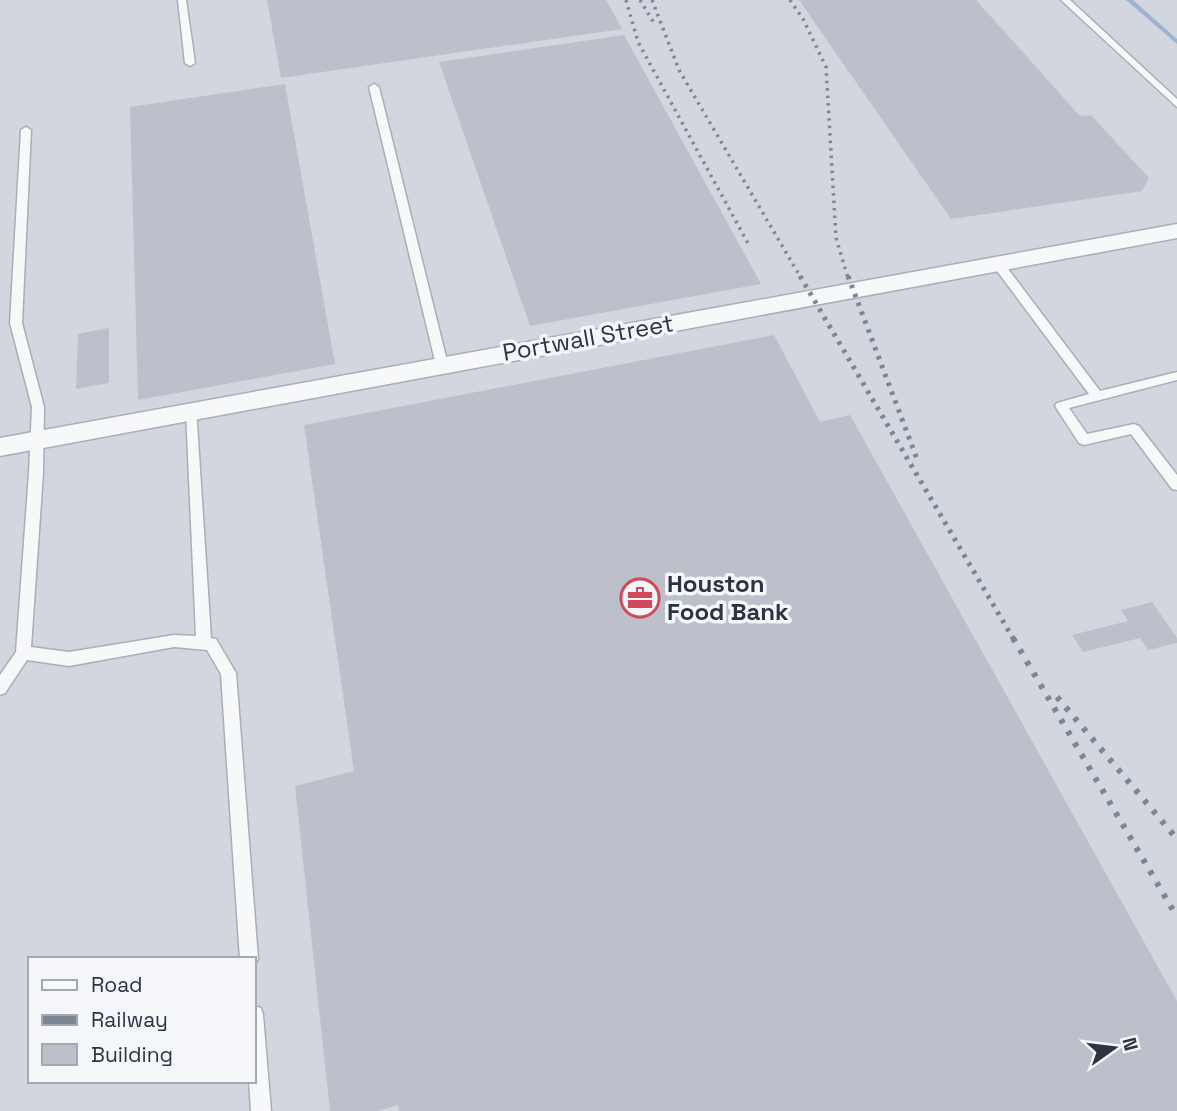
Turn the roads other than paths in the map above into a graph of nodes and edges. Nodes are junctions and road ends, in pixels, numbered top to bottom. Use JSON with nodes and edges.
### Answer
{"nodes":[{"id":1,"x":182,"y":0,"type":"edge"},
{"id":2,"x":1065,"y":0,"type":"edge"},
{"id":3,"x":190,"y":63,"type":"dead end"},
{"id":4,"x":374,"y":88,"type":"dead end"},
{"id":5,"x":1177,"y":104,"type":"edge"},
{"id":6,"x":26,"y":130,"type":"dead end"},
{"id":7,"x":1177,"y":231,"type":"edge"},
{"id":8,"x":998,"y":264,"type":"junction"},
{"id":9,"x":442,"y":365,"type":"junction"},
{"id":10,"x":1177,"y":376,"type":"edge"},
{"id":11,"x":1096,"y":395,"type":"junction"},
{"id":12,"x":192,"y":411,"type":"junction"},
{"id":13,"x":37,"y":440,"type":"junction"},
{"id":14,"x":0,"y":447,"type":"edge"},
{"id":15,"x":1177,"y":485,"type":"edge"},
{"id":16,"x":204,"y":644,"type":"junction"},
{"id":17,"x":23,"y":653,"type":"junction"},
{"id":18,"x":0,"y":688,"type":"edge"},
{"id":19,"x":249,"y":957,"type":"edge"},
{"id":20,"x":256,"y":1042,"type":"edge"},
{"id":21,"x":261,"y":1111,"type":"edge"}],
"edges":[{"from":1,"to":3,"type":"lane"},
{"from":2,"to":5,"type":"lane"},
{"from":4,"to":9,"type":"lane"},
{"from":6,"to":13,"type":"lane"},
{"from":7,"to":8,"type":"street","name":"Portwall Street"},
{"from":8,"to":9,"type":"street","name":"Portwall Street"},
{"from":8,"to":11,"type":"lane"},
{"from":9,"to":12,"type":"street","name":"Portwall Street"},
{"from":10,"to":11,"type":"lane"},
{"from":11,"to":15,"type":"lane"},
{"from":12,"to":13,"type":"street","name":"Portwall Street"},
{"from":12,"to":16,"type":"lane"},
{"from":13,"to":14,"type":"street","name":"Portwall Street"},
{"from":13,"to":17,"type":"lane"},
{"from":16,"to":17,"type":"lane"},
{"from":16,"to":19,"type":"lane"},
{"from":17,"to":18,"type":"lane"},
{"from":20,"to":21,"type":"lane"}]}
